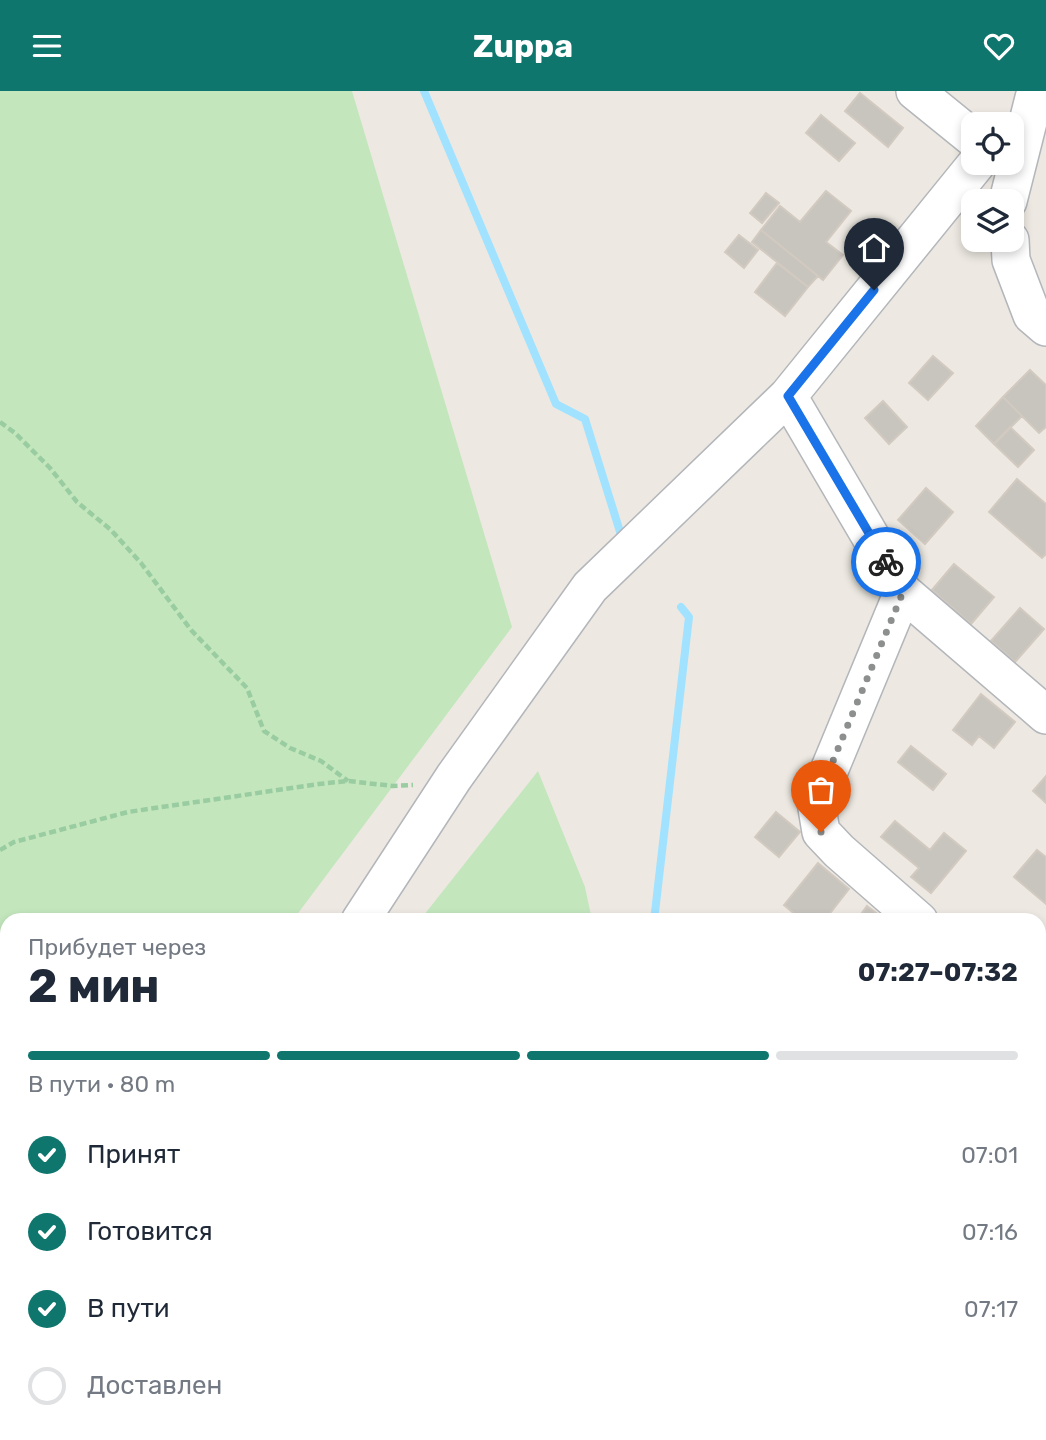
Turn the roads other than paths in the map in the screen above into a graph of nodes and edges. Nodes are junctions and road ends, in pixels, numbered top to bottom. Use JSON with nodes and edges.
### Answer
{"nodes":[{"id":1,"x":915,"y":91,"type":"edge"},
{"id":2,"x":1028,"y":104,"type":"edge"},
{"id":3,"x":961,"y":128,"type":"edge"},
{"id":4,"x":967,"y":175,"type":"edge"},
{"id":5,"x":1010,"y":189,"type":"edge"},
{"id":6,"x":1011,"y":252,"type":"edge"},
{"id":7,"x":1046,"y":327,"type":"edge"},
{"id":8,"x":788,"y":396,"type":"junction"},
{"id":9,"x":903,"y":592,"type":"junction"},
{"id":10,"x":1046,"y":715,"type":"edge"},
{"id":11,"x":365,"y":913,"type":"edge"},
{"id":12,"x":910,"y":913,"type":"edge"}],
"edges":[{"from":1,"to":3,"type":"street"},
{"from":2,"to":5,"type":"street"},
{"from":4,"to":8,"type":"street"},
{"from":6,"to":7,"type":"street"},
{"from":8,"to":9,"type":"street"},
{"from":8,"to":11,"type":"street"},
{"from":9,"to":10,"type":"street"},
{"from":9,"to":12,"type":"street"}]}
